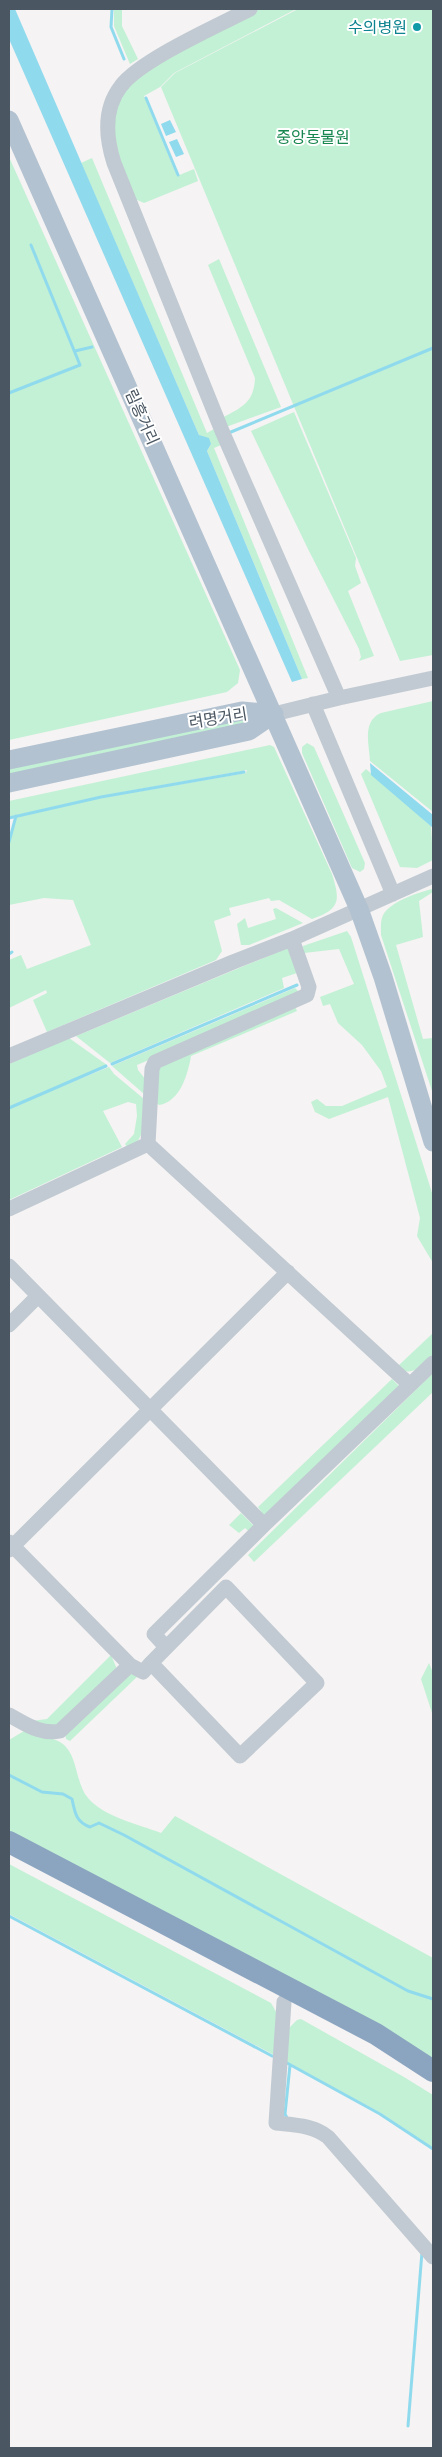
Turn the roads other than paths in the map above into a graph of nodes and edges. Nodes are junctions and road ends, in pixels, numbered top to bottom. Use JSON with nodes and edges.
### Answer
{"nodes":[{"id":1,"x":250,"y":9,"type":"edge"},
{"id":2,"x":9,"y":120,"type":"edge"},
{"id":3,"x":433,"y":678,"type":"edge"},
{"id":4,"x":339,"y":698,"type":"junction"},
{"id":5,"x":313,"y":704,"type":"junction"},
{"id":6,"x":274,"y":714,"type":"junction"},
{"id":7,"x":9,"y":760,"type":"edge"},
{"id":8,"x":9,"y":783,"type":"edge"},
{"id":9,"x":433,"y":876,"type":"edge"},
{"id":10,"x":393,"y":894,"type":"junction"},
{"id":11,"x":359,"y":909,"type":"junction"},
{"id":12,"x":292,"y":939,"type":"junction"},
{"id":13,"x":9,"y":1056,"type":"edge"},
{"id":14,"x":433,"y":1142,"type":"edge"},
{"id":15,"x":148,"y":1144,"type":"junction"},
{"id":16,"x":9,"y":1209,"type":"edge"},
{"id":17,"x":9,"y":1266,"type":"edge"},
{"id":18,"x":288,"y":1272,"type":"junction"},
{"id":19,"x":38,"y":1296,"type":"junction"},
{"id":20,"x":9,"y":1325,"type":"edge"},
{"id":21,"x":433,"y":1363,"type":"edge"},
{"id":22,"x":410,"y":1385,"type":"junction"},
{"id":23,"x":152,"y":1410,"type":"junction"},
{"id":24,"x":264,"y":1524,"type":"junction"},
{"id":25,"x":10,"y":1546,"type":"edge"},
{"id":26,"x":166,"y":1647,"type":"junction"},
{"id":27,"x":152,"y":1663,"type":"junction"},
{"id":28,"x":130,"y":1665,"type":"junction"},
{"id":29,"x":9,"y":1715,"type":"edge"},
{"id":30,"x":9,"y":1842,"type":"edge"},
{"id":31,"x":9,"y":1856,"type":"edge"},
{"id":32,"x":284,"y":2002,"type":"junction"},
{"id":33,"x":433,"y":2071,"type":"edge"},
{"id":34,"x":433,"y":2085,"type":"edge"},
{"id":35,"x":433,"y":2257,"type":"edge"}],
"edges":[{"from":1,"to":4,"type":"street"},
{"from":2,"to":6,"type":"main road","name":"림흥거리"},
{"from":3,"to":4,"type":"street"},
{"from":4,"to":5,"type":"street"},
{"from":5,"to":6,"type":"street"},
{"from":5,"to":10,"type":"street"},
{"from":6,"to":7,"type":"main road","name":"려명거리"},
{"from":6,"to":8,"type":"main road","name":"려명거리"},
{"from":6,"to":11,"type":"main road","name":"림흥거리"},
{"from":9,"to":10,"type":"street"},
{"from":10,"to":11,"type":"street"},
{"from":11,"to":12,"type":"street"},
{"from":11,"to":14,"type":"main road","name":"림흥거리"},
{"from":12,"to":13,"type":"street"},
{"from":12,"to":15,"type":"street"},
{"from":15,"to":16,"type":"street"},
{"from":15,"to":18,"type":"street"},
{"from":17,"to":19,"type":"street"},
{"from":18,"to":22,"type":"street"},
{"from":18,"to":23,"type":"street"},
{"from":19,"to":20,"type":"street"},
{"from":19,"to":23,"type":"street"},
{"from":21,"to":22,"type":"street"},
{"from":22,"to":24,"type":"street"},
{"from":23,"to":24,"type":"street"},
{"from":23,"to":25,"type":"street"},
{"from":24,"to":26,"type":"street"},
{"from":25,"to":28,"type":"street"},
{"from":26,"to":27,"type":"street"},
{"from":26,"to":27,"type":"street"},
{"from":27,"to":28,"type":"street"},
{"from":28,"to":29,"type":"street"},
{"from":30,"to":33,"type":"highway"},
{"from":31,"to":32,"type":"highway"},
{"from":32,"to":34,"type":"highway"},
{"from":32,"to":35,"type":"street"}]}
